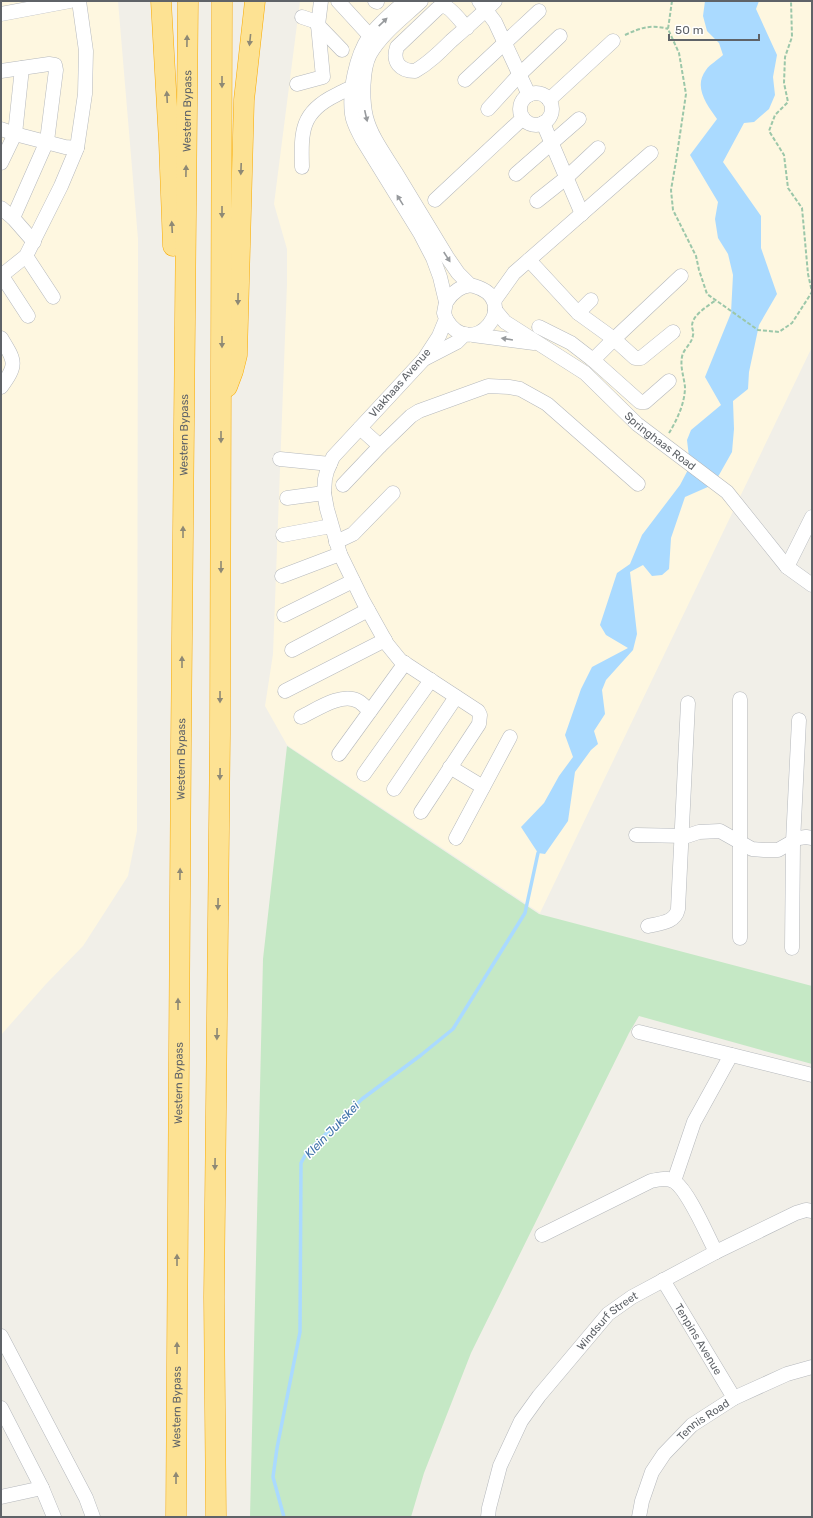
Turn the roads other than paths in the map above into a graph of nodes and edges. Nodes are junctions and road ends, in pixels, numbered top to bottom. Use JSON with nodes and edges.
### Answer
{"nodes":[{"id":1,"x":70,"y":1,"type":"edge"},
{"id":2,"x":79,"y":1,"type":"edge"},
{"id":3,"x":161,"y":1,"type":"edge"},
{"id":4,"x":188,"y":1,"type":"edge"},
{"id":5,"x":222,"y":1,"type":"edge"},
{"id":6,"x":255,"y":1,"type":"edge"},
{"id":7,"x":321,"y":1,"type":"edge"},
{"id":8,"x":338,"y":1,"type":"edge"},
{"id":9,"x":406,"y":1,"type":"edge"},
{"id":10,"x":421,"y":1,"type":"edge"},
{"id":11,"x":485,"y":3,"type":"edge"},
{"id":12,"x":44,"y":4,"type":"edge"},
{"id":13,"x":7,"y":9,"type":"edge"},
{"id":14,"x":538,"y":11,"type":"dead end"},
{"id":15,"x":302,"y":17,"type":"dead end"},
{"id":16,"x":318,"y":25,"type":"junction"},
{"id":17,"x":467,"y":28,"type":"junction"},
{"id":18,"x":370,"y":36,"type":"junction"},
{"id":19,"x":560,"y":36,"type":"dead end"},
{"id":20,"x":613,"y":41,"type":"road end"},
{"id":21,"x":505,"y":44,"type":"junction"},
{"id":22,"x":342,"y":50,"type":"dead end"},
{"id":23,"x":22,"y":68,"type":"junction"},
{"id":24,"x":1,"y":71,"type":"edge"},
{"id":25,"x":520,"y":74,"type":"junction"},
{"id":26,"x":466,"y":80,"type":"dead end"},
{"id":27,"x":298,"y":84,"type":"dead end"},
{"id":28,"x":358,"y":88,"type":"junction"},
{"id":29,"x":529,"y":95,"type":"junction"},
{"id":30,"x":549,"y":100,"type":"junction"},
{"id":31,"x":488,"y":109,"type":"dead end"},
{"id":32,"x":523,"y":118,"type":"junction"},
{"id":33,"x":579,"y":119,"type":"dead end"},
{"id":34,"x":543,"y":123,"type":"junction"},
{"id":35,"x":1,"y":129,"type":"edge"},
{"id":36,"x":15,"y":134,"type":"junction"},
{"id":37,"x":47,"y":141,"type":"junction"},
{"id":38,"x":551,"y":142,"type":"junction"},
{"id":39,"x":77,"y":148,"type":"junction"},
{"id":40,"x":598,"y":148,"type":"dead end"},
{"id":41,"x":651,"y":153,"type":"dead end"},
{"id":42,"x":1,"y":163,"type":"edge"},
{"id":43,"x":302,"y":167,"type":"dead end"},
{"id":44,"x":516,"y":174,"type":"dead end"},
{"id":45,"x":566,"y":178,"type":"junction"},
{"id":46,"x":435,"y":200,"type":"dead end"},
{"id":47,"x":537,"y":201,"type":"dead end"},
{"id":48,"x":1,"y":208,"type":"edge"},
{"id":49,"x":582,"y":214,"type":"junction"},
{"id":50,"x":14,"y":218,"type":"junction"},
{"id":51,"x":34,"y":242,"type":"junction"},
{"id":52,"x":26,"y":256,"type":"junction"},
{"id":53,"x":529,"y":260,"type":"junction"},
{"id":54,"x":514,"y":273,"type":"junction"},
{"id":55,"x":2,"y":276,"type":"edge"},
{"id":56,"x":682,"y":276,"type":"dead end"},
{"id":57,"x":475,"y":287,"type":"junction"},
{"id":58,"x":53,"y":297,"type":"dead end"},
{"id":59,"x":591,"y":300,"type":"dead end"},
{"id":60,"x":446,"y":302,"type":"junction"},
{"id":61,"x":495,"y":306,"type":"junction"},
{"id":62,"x":578,"y":313,"type":"junction"},
{"id":63,"x":28,"y":316,"type":"dead end"},
{"id":64,"x":446,"y":318,"type":"junction"},
{"id":65,"x":539,"y":327,"type":"dead end"},
{"id":66,"x":672,"y":332,"type":"dead end"},
{"id":67,"x":469,"y":334,"type":"junction"},
{"id":68,"x":1,"y":338,"type":"edge"},
{"id":69,"x":614,"y":339,"type":"junction"},
{"id":70,"x":540,"y":345,"type":"junction"},
{"id":71,"x":424,"y":359,"type":"junction"},
{"id":72,"x":593,"y":360,"type":"junction"},
{"id":73,"x":669,"y":380,"type":"dead end"},
{"id":74,"x":1,"y":387,"type":"edge"},
{"id":75,"x":221,"y":398,"type":"junction"},
{"id":76,"x":360,"y":428,"type":"junction"},
{"id":77,"x":184,"y":434,"type":"junction"},
{"id":78,"x":380,"y":446,"type":"junction"},
{"id":79,"x":280,"y":459,"type":"dead end"},
{"id":80,"x":330,"y":464,"type":"junction"},
{"id":81,"x":638,"y":484,"type":"dead end"},
{"id":82,"x":343,"y":485,"type":"dead end"},
{"id":83,"x":324,"y":493,"type":"junction"},
{"id":84,"x":393,"y":493,"type":"dead end"},
{"id":85,"x":287,"y":498,"type":"dead end"},
{"id":86,"x":812,"y":517,"type":"edge"},
{"id":87,"x":331,"y":526,"type":"junction"},
{"id":88,"x":284,"y":535,"type":"dead end"},
{"id":89,"x":338,"y":548,"type":"junction"},
{"id":90,"x":787,"y":567,"type":"junction"},
{"id":91,"x":282,"y":576,"type":"dead end"},
{"id":92,"x":353,"y":581,"type":"junction"},
{"id":93,"x":812,"y":585,"type":"edge"},
{"id":94,"x":368,"y":610,"type":"junction"},
{"id":95,"x":284,"y":615,"type":"dead end"},
{"id":96,"x":385,"y":640,"type":"junction"},
{"id":97,"x":292,"y":650,"type":"dead end"},
{"id":98,"x":405,"y":663,"type":"junction"},
{"id":99,"x":431,"y":680,"type":"junction"},
{"id":100,"x":285,"y":692,"type":"dead end"},
{"id":101,"x":456,"y":697,"type":"junction"},
{"id":102,"x":740,"y":699,"type":"dead end"},
{"id":103,"x":688,"y":703,"type":"dead end"},
{"id":104,"x":370,"y":711,"type":"junction"},
{"id":105,"x":301,"y":717,"type":"dead end"},
{"id":106,"x":799,"y":720,"type":"dead end"},
{"id":107,"x":510,"y":737,"type":"dead end"},
{"id":108,"x":339,"y":754,"type":"dead end"},
{"id":109,"x":450,"y":767,"type":"junction"},
{"id":110,"x":364,"y":774,"type":"dead end"},
{"id":111,"x":483,"y":787,"type":"junction"},
{"id":112,"x":394,"y":789,"type":"dead end"},
{"id":113,"x":421,"y":812,"type":"dead end"},
{"id":114,"x":636,"y":835,"type":"dead end"},
{"id":115,"x":682,"y":836,"type":"junction"},
{"id":116,"x":456,"y":838,"type":"dead end"},
{"id":117,"x":812,"y":838,"type":"edge"},
{"id":118,"x":741,"y":842,"type":"junction"},
{"id":119,"x":793,"y":842,"type":"junction"},
{"id":120,"x":648,"y":926,"type":"dead end"},
{"id":121,"x":740,"y":938,"type":"dead end"},
{"id":122,"x":792,"y":948,"type":"dead end"},
{"id":123,"x":638,"y":1032,"type":"dead end"},
{"id":124,"x":731,"y":1055,"type":"junction"},
{"id":125,"x":812,"y":1075,"type":"edge"},
{"id":126,"x":674,"y":1181,"type":"junction"},
{"id":127,"x":812,"y":1211,"type":"edge"},
{"id":128,"x":542,"y":1236,"type":"dead end"},
{"id":129,"x":716,"y":1252,"type":"junction"},
{"id":130,"x":663,"y":1280,"type":"junction"},
{"id":131,"x":1,"y":1336,"type":"edge"},
{"id":132,"x":812,"y":1367,"type":"edge"},
{"id":133,"x":734,"y":1398,"type":"junction"},
{"id":134,"x":1,"y":1408,"type":"edge"},
{"id":135,"x":42,"y":1488,"type":"junction"},
{"id":136,"x":1,"y":1497,"type":"edge"},
{"id":137,"x":54,"y":1517,"type":"edge"},
{"id":138,"x":93,"y":1517,"type":"edge"},
{"id":139,"x":176,"y":1517,"type":"edge"},
{"id":140,"x":216,"y":1517,"type":"edge"},
{"id":141,"x":488,"y":1517,"type":"edge"},
{"id":142,"x":639,"y":1517,"type":"edge"}],
"edges":[{"from":1,"to":12,"type":"street"},
{"from":2,"to":39,"type":"street"},
{"from":77,"to":3,"type":"highway","one_way":true},
{"from":77,"to":4,"type":"highway","name":"Western Bypass","one_way":true},
{"from":5,"to":75,"type":"highway","one_way":true},
{"from":6,"to":75,"type":"highway","one_way":true},
{"from":7,"to":16,"type":"street"},
{"from":8,"to":18,"type":"street"},
{"from":18,"to":9,"type":"street","name":"Vlakhaas Avenue","one_way":true},
{"from":10,"to":28,"type":"street","name":"Vlakhaas Avenue"},
{"from":11,"to":17,"type":"street"},
{"from":11,"to":21,"type":"street"},
{"from":12,"to":13,"type":"street"},
{"from":14,"to":21,"type":"street"},
{"from":15,"to":16,"type":"street"},
{"from":16,"to":22,"type":"street"},
{"from":16,"to":27,"type":"street"},
{"from":17,"to":17,"type":"street"},
{"from":18,"to":28,"type":"street","name":"Vlakhaas Avenue"},
{"from":19,"to":25,"type":"street"},
{"from":20,"to":30,"type":"street"},
{"from":21,"to":25,"type":"street"},
{"from":21,"to":26,"type":"street"},
{"from":23,"to":24,"type":"street"},
{"from":23,"to":36,"type":"street"},
{"from":23,"to":37,"type":"street"},
{"from":25,"to":29,"type":"street"},
{"from":25,"to":31,"type":"street"},
{"from":28,"to":43,"type":"street"},
{"from":28,"to":57,"type":"street","name":"Vlakhaas Avenue","one_way":true},
{"from":60,"to":28,"type":"street","name":"Vlakhaas Avenue","one_way":true},
{"from":29,"to":30,"type":"street"},
{"from":29,"to":32,"type":"street"},
{"from":30,"to":34,"type":"street"},
{"from":32,"to":34,"type":"street"},
{"from":32,"to":46,"type":"street"},
{"from":33,"to":38,"type":"street"},
{"from":34,"to":38,"type":"street"},
{"from":35,"to":36,"type":"street"},
{"from":36,"to":37,"type":"street"},
{"from":36,"to":42,"type":"street"},
{"from":37,"to":39,"type":"street"},
{"from":37,"to":50,"type":"street"},
{"from":38,"to":44,"type":"street"},
{"from":38,"to":45,"type":"street"},
{"from":39,"to":51,"type":"street"},
{"from":40,"to":45,"type":"street"},
{"from":41,"to":49,"type":"street"},
{"from":45,"to":47,"type":"street"},
{"from":45,"to":49,"type":"street"},
{"from":48,"to":50,"type":"street"},
{"from":49,"to":53,"type":"street"},
{"from":50,"to":51,"type":"street"},
{"from":51,"to":52,"type":"street"},
{"from":52,"to":55,"type":"street"},
{"from":52,"to":58,"type":"street"},
{"from":53,"to":54,"type":"street"},
{"from":53,"to":62,"type":"street"},
{"from":54,"to":57,"type":"street"},
{"from":54,"to":61,"type":"street"},
{"from":55,"to":63,"type":"street"},
{"from":56,"to":69,"type":"street"},
{"from":57,"to":60,"type":"street"},
{"from":57,"to":61,"type":"street"},
{"from":59,"to":62,"type":"street"},
{"from":60,"to":64,"type":"street","name":"Vlakhaas Avenue"},
{"from":61,"to":67,"type":"street"},
{"from":61,"to":70,"type":"street","name":"Springhaas Road"},
{"from":62,"to":69,"type":"street"},
{"from":64,"to":67,"type":"street"},
{"from":64,"to":71,"type":"street","name":"Vlakhaas Avenue"},
{"from":65,"to":72,"type":"street"},
{"from":66,"to":69,"type":"street"},
{"from":70,"to":67,"type":"street","one_way":true},
{"from":67,"to":71,"type":"street"},
{"from":68,"to":74,"type":"street"},
{"from":69,"to":72,"type":"street"},
{"from":70,"to":90,"type":"street","name":"Springhaas Road"},
{"from":71,"to":76,"type":"street","name":"Vlakhaas Avenue"},
{"from":72,"to":73,"type":"street"},
{"from":75,"to":140,"type":"highway","one_way":true},
{"from":76,"to":78,"type":"street"},
{"from":76,"to":80,"type":"street","name":"Vlakhaas Avenue"},
{"from":139,"to":77,"type":"highway","name":"Western Bypass","one_way":true},
{"from":78,"to":81,"type":"street"},
{"from":78,"to":82,"type":"street"},
{"from":79,"to":80,"type":"street"},
{"from":80,"to":83,"type":"street","name":"Vlakhaas Avenue"},
{"from":83,"to":85,"type":"street"},
{"from":83,"to":87,"type":"street","name":"Vlakhaas Avenue"},
{"from":84,"to":89,"type":"street"},
{"from":86,"to":90,"type":"street"},
{"from":87,"to":88,"type":"street"},
{"from":87,"to":89,"type":"street","name":"Vlakhaas Avenue"},
{"from":89,"to":91,"type":"street"},
{"from":89,"to":92,"type":"street","name":"Vlakhaas Avenue"},
{"from":90,"to":93,"type":"street","name":"Springhaas Road"},
{"from":92,"to":94,"type":"street","name":"Vlakhaas Avenue"},
{"from":92,"to":95,"type":"street"},
{"from":94,"to":96,"type":"street","name":"Vlakhaas Avenue"},
{"from":94,"to":97,"type":"street"},
{"from":96,"to":98,"type":"street","name":"Vlakhaas Avenue"},
{"from":96,"to":100,"type":"street"},
{"from":98,"to":99,"type":"street","name":"Vlakhaas Avenue"},
{"from":98,"to":104,"type":"street"},
{"from":99,"to":101,"type":"street","name":"Vlakhaas Avenue"},
{"from":99,"to":110,"type":"street"},
{"from":101,"to":109,"type":"street","name":"Vlakhaas Avenue"},
{"from":101,"to":112,"type":"street"},
{"from":102,"to":118,"type":"street"},
{"from":103,"to":115,"type":"street"},
{"from":104,"to":105,"type":"street"},
{"from":104,"to":108,"type":"street"},
{"from":106,"to":119,"type":"street"},
{"from":107,"to":111,"type":"street"},
{"from":109,"to":111,"type":"street"},
{"from":109,"to":113,"type":"street"},
{"from":111,"to":116,"type":"street"},
{"from":114,"to":115,"type":"street"},
{"from":115,"to":118,"type":"street"},
{"from":115,"to":120,"type":"street"},
{"from":117,"to":119,"type":"street"},
{"from":118,"to":119,"type":"street"},
{"from":118,"to":121,"type":"street"},
{"from":119,"to":122,"type":"street"},
{"from":123,"to":124,"type":"street"},
{"from":124,"to":125,"type":"street"},
{"from":124,"to":126,"type":"street"},
{"from":126,"to":128,"type":"street"},
{"from":126,"to":129,"type":"street"},
{"from":127,"to":129,"type":"street","name":"Windsurf Street"},
{"from":129,"to":130,"type":"street","name":"Windsurf Street"},
{"from":130,"to":133,"type":"street","name":"Tenpins Avenue"},
{"from":130,"to":141,"type":"street","name":"Windsurf Street"},
{"from":131,"to":138,"type":"street"},
{"from":132,"to":133,"type":"street","name":"Tennis Road"},
{"from":133,"to":142,"type":"street","name":"Tennis Road"},
{"from":134,"to":135,"type":"street"},
{"from":135,"to":136,"type":"street"},
{"from":135,"to":137,"type":"street"}]}
